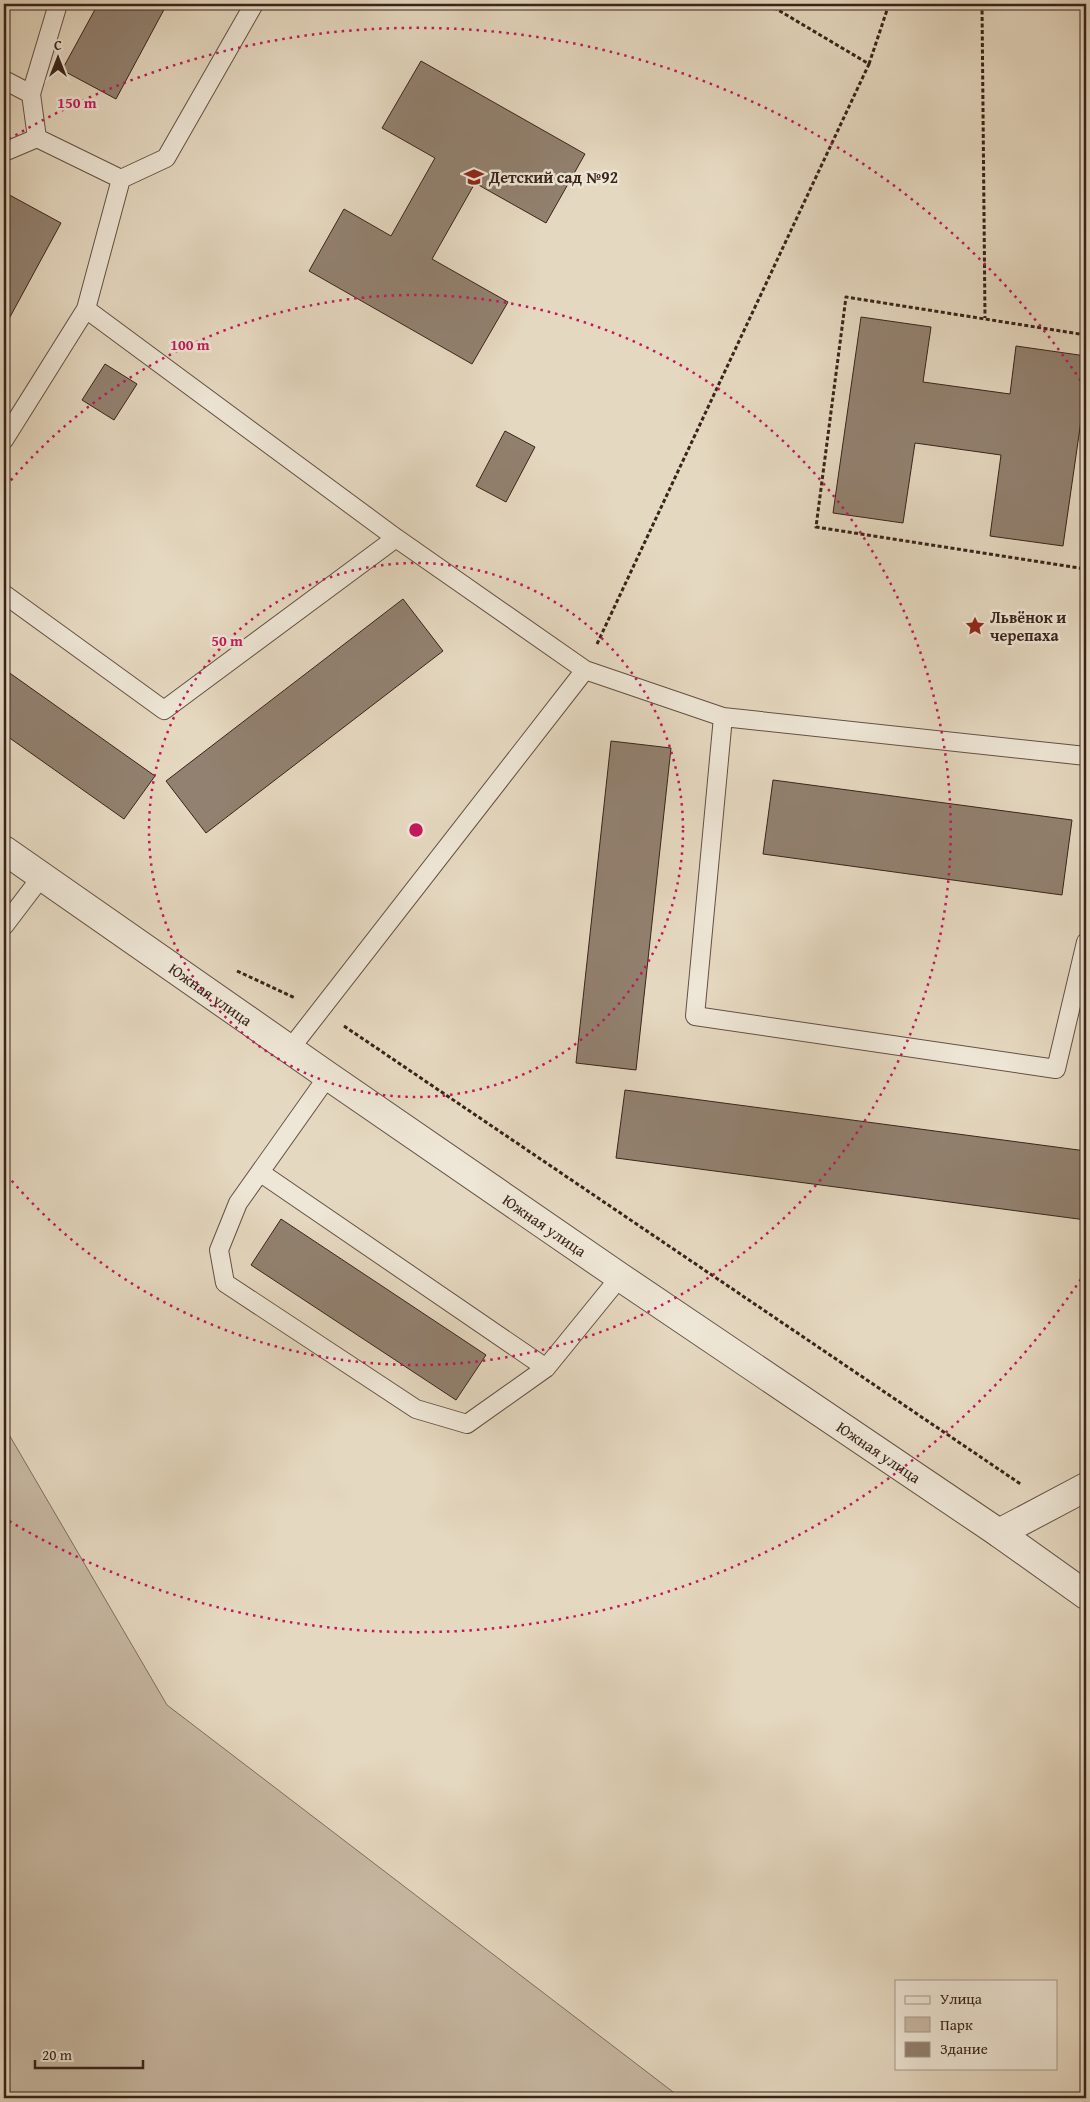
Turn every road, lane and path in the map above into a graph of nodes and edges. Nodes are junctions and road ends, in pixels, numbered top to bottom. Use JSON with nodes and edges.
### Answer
{"nodes":[{"id":1,"x":58,"y":4,"type":"edge"},
{"id":2,"x":254,"y":4,"type":"edge"},
{"id":3,"x":768,"y":4,"type":"edge"},
{"id":4,"x":889,"y":4,"type":"edge"},
{"id":5,"x":982,"y":4,"type":"edge"},
{"id":6,"x":869,"y":64,"type":"junction"},
{"id":7,"x":4,"y":80,"type":"edge"},
{"id":8,"x":30,"y":94,"type":"junction"},
{"id":9,"x":37,"y":138,"type":"junction"},
{"id":10,"x":4,"y":152,"type":"edge"},
{"id":11,"x":121,"y":179,"type":"junction"},
{"id":12,"x":86,"y":310,"type":"junction"},
{"id":13,"x":985,"y":318,"type":"junction"},
{"id":14,"x":1086,"y":335,"type":"edge"},
{"id":15,"x":4,"y":440,"type":"edge"},
{"id":16,"x":396,"y":538,"type":"junction"},
{"id":17,"x":1086,"y":568,"type":"edge"},
{"id":18,"x":4,"y":594,"type":"edge"},
{"id":19,"x":585,"y":670,"type":"junction"},
{"id":20,"x":723,"y":717,"type":"junction"},
{"id":21,"x":1086,"y":756,"type":"edge"},
{"id":22,"x":4,"y":850,"type":"edge"},
{"id":23,"x":42,"y":876,"type":"junction"},
{"id":24,"x":4,"y":926,"type":"edge"},
{"id":25,"x":1086,"y":942,"type":"edge"},
{"id":26,"x":231,"y":968,"type":"dead end"},
{"id":27,"x":321,"y":1010,"type":"junction"},
{"id":28,"x":290,"y":1048,"type":"junction"},
{"id":29,"x":328,"y":1076,"type":"junction"},
{"id":30,"x":261,"y":1173,"type":"junction"},
{"id":31,"x":620,"y":1277,"type":"junction"},
{"id":32,"x":546,"y":1368,"type":"junction"},
{"id":33,"x":1086,"y":1487,"type":"edge"},
{"id":34,"x":1052,"y":1505,"type":"junction"},
{"id":35,"x":999,"y":1533,"type":"junction"},
{"id":36,"x":1086,"y":1595,"type":"edge"}],
"edges":[{"from":1,"to":8,"type":"lane"},
{"from":2,"to":11,"type":"lane"},
{"from":3,"to":6,"type":"path"},
{"from":4,"to":6,"type":"path"},
{"from":5,"to":13,"type":"path"},
{"from":6,"to":19,"type":"path"},
{"from":7,"to":8,"type":"lane"},
{"from":8,"to":9,"type":"lane"},
{"from":9,"to":10,"type":"lane"},
{"from":9,"to":11,"type":"lane"},
{"from":11,"to":12,"type":"lane"},
{"from":12,"to":15,"type":"lane"},
{"from":12,"to":16,"type":"lane"},
{"from":13,"to":14,"type":"path"},
{"from":13,"to":17,"type":"path"},
{"from":16,"to":18,"type":"lane"},
{"from":16,"to":19,"type":"lane"},
{"from":19,"to":20,"type":"lane"},
{"from":19,"to":27,"type":"lane"},
{"from":20,"to":21,"type":"lane"},
{"from":20,"to":25,"type":"lane"},
{"from":22,"to":23,"type":"street","name":"Южная улица"},
{"from":23,"to":24,"type":"lane"},
{"from":23,"to":28,"type":"street","name":"Южная улица"},
{"from":26,"to":27,"type":"path"},
{"from":27,"to":28,"type":"lane"},
{"from":27,"to":34,"type":"path"},
{"from":28,"to":29,"type":"street","name":"Южная улица"},
{"from":29,"to":30,"type":"lane"},
{"from":29,"to":31,"type":"street","name":"Южная улица"},
{"from":30,"to":32,"type":"lane"},
{"from":30,"to":32,"type":"lane"},
{"from":31,"to":32,"type":"lane"},
{"from":31,"to":35,"type":"street","name":"Южная улица"},
{"from":33,"to":34,"type":"street"},
{"from":34,"to":35,"type":"street"},
{"from":35,"to":36,"type":"street","name":"Южная улица"}]}
